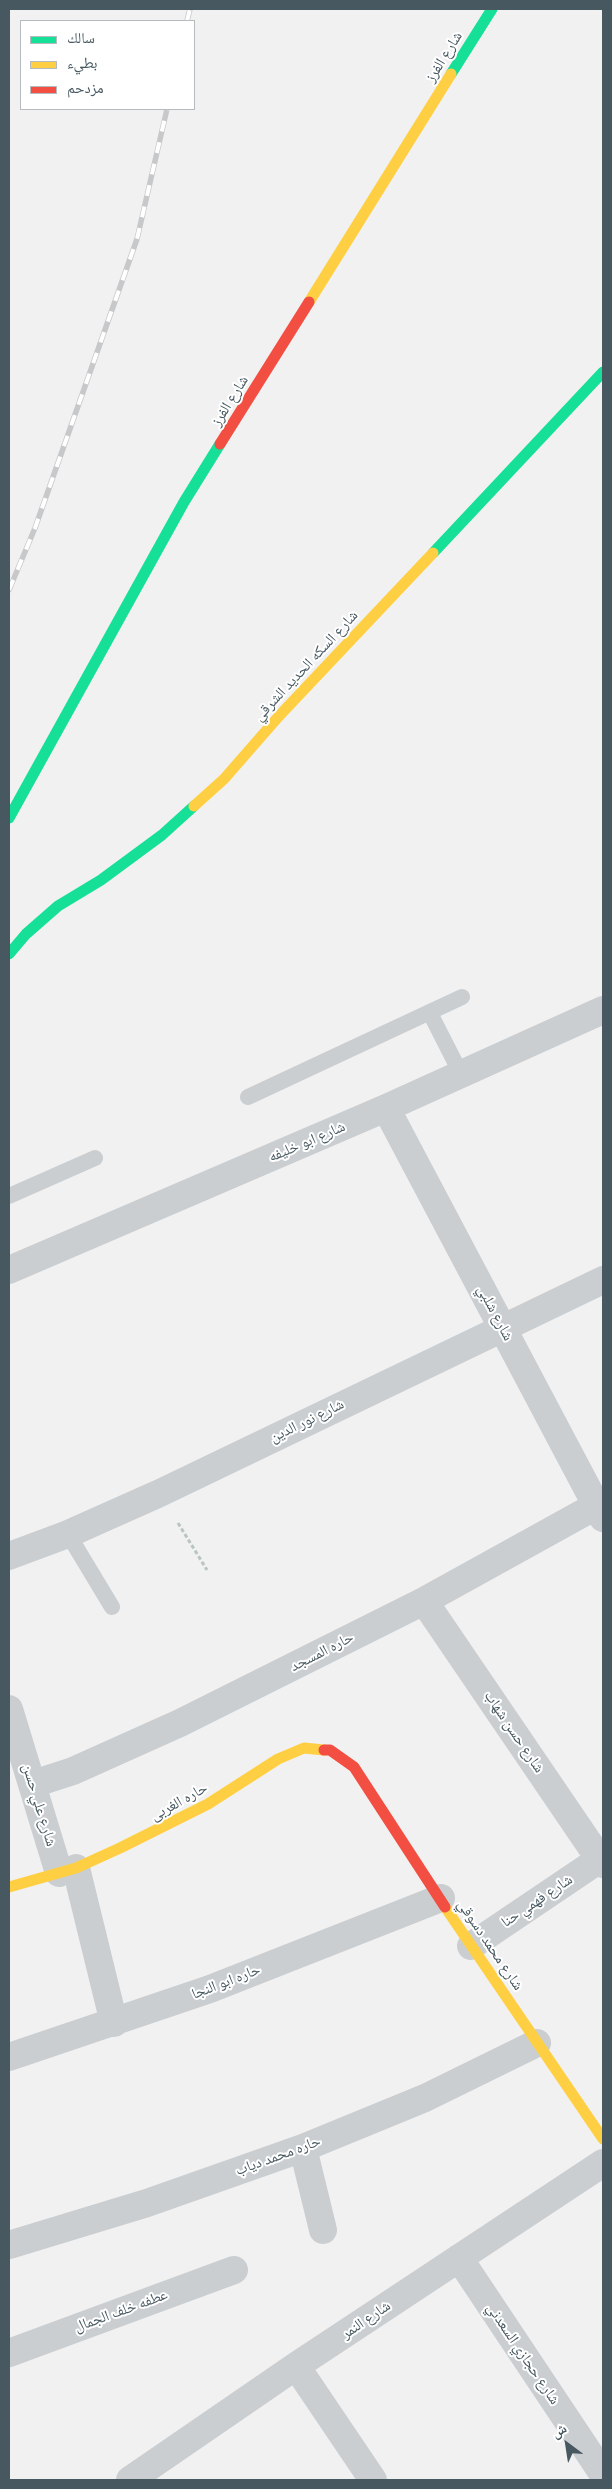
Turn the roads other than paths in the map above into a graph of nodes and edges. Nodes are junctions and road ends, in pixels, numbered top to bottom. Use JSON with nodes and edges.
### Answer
{"nodes":[{"id":1,"x":492,"y":9,"type":"edge"},
{"id":2,"x":603,"y":372,"type":"edge"},
{"id":3,"x":9,"y":818,"type":"edge"},
{"id":4,"x":9,"y":954,"type":"edge"},
{"id":5,"x":462,"y":997,"type":"dead end"},
{"id":6,"x":603,"y":1010,"type":"edge"},
{"id":7,"x":430,"y":1013,"type":"junction"},
{"id":8,"x":461,"y":1074,"type":"junction"},
{"id":9,"x":248,"y":1097,"type":"dead end"},
{"id":10,"x":386,"y":1108,"type":"junction"},
{"id":11,"x":94,"y":1158,"type":"dead end"},
{"id":12,"x":9,"y":1196,"type":"edge"},
{"id":13,"x":9,"y":1270,"type":"edge"},
{"id":14,"x":603,"y":1280,"type":"edge"},
{"id":15,"x":502,"y":1327,"type":"junction"},
{"id":16,"x":601,"y":1508,"type":"edge"},
{"id":17,"x":68,"y":1534,"type":"junction"},
{"id":18,"x":9,"y":1556,"type":"edge"},
{"id":19,"x":424,"y":1600,"type":"junction"},
{"id":20,"x":112,"y":1607,"type":"dead end"},
{"id":21,"x":9,"y":1709,"type":"edge"},
{"id":22,"x":16,"y":1759,"type":"edge"},
{"id":23,"x":354,"y":1767,"type":"joint"},
{"id":24,"x":33,"y":1784,"type":"junction"},
{"id":25,"x":602,"y":1860,"type":"edge"},
{"id":26,"x":68,"y":1870,"type":"junction"},
{"id":27,"x":9,"y":1887,"type":"edge"},
{"id":28,"x":440,"y":1898,"type":"junction"},
{"id":29,"x":471,"y":1946,"type":"junction"},
{"id":30,"x":114,"y":2023,"type":"junction"},
{"id":31,"x":537,"y":2043,"type":"junction"},
{"id":32,"x":9,"y":2057,"type":"edge"},
{"id":33,"x":603,"y":2139,"type":"edge"},
{"id":34,"x":303,"y":2148,"type":"junction"},
{"id":35,"x":603,"y":2163,"type":"edge"},
{"id":36,"x":323,"y":2230,"type":"dead end"},
{"id":37,"x":9,"y":2245,"type":"edge"},
{"id":38,"x":459,"y":2258,"type":"junction"},
{"id":39,"x":234,"y":2270,"type":"dead end"},
{"id":40,"x":9,"y":2353,"type":"edge"},
{"id":41,"x":296,"y":2366,"type":"junction"},
{"id":42,"x":603,"y":2474,"type":"edge"},
{"id":43,"x":145,"y":2476,"type":"edge"},
{"id":44,"x":373,"y":2480,"type":"edge"}],
"edges":[{"from":1,"to":3,"type":"street","name":"شارع الفرز"},
{"from":2,"to":4,"type":"street","name":"شارع السكه الحديد الشرقي"},
{"from":5,"to":7,"type":"lane"},
{"from":6,"to":8,"type":"street","name":"شارع ابو خليفه"},
{"from":7,"to":8,"type":"lane"},
{"from":7,"to":9,"type":"lane"},
{"from":8,"to":10,"type":"street","name":"شارع ابو خليفه"},
{"from":10,"to":13,"type":"street","name":"شارع ابو خليفه"},
{"from":10,"to":15,"type":"street","name":"شارع شلبي"},
{"from":11,"to":12,"type":"lane"},
{"from":14,"to":15,"type":"street","name":"شارع نور الدين"},
{"from":15,"to":16,"type":"street","name":"شارع شلبي"},
{"from":15,"to":17,"type":"street","name":"شارع نور الدين"},
{"from":16,"to":19,"type":"street","name":"حاره المسجد"},
{"from":17,"to":18,"type":"street","name":"شارع نور الدين"},
{"from":17,"to":20,"type":"lane"},
{"from":19,"to":24,"type":"street","name":"حاره المسجد"},
{"from":19,"to":25,"type":"street","name":"شارع حسن شهاب"},
{"from":21,"to":22,"type":"street","name":"شارع علي حسن"},
{"from":22,"to":24,"type":"street","name":"شارع علي حسن"},
{"from":23,"to":26,"type":"street","name":"حاره الغربى"},
{"from":23,"to":28,"type":"street","name":"شارع محمد دسوقي"},
{"from":24,"to":26,"type":"street","name":"شارع علي حسن"},
{"from":25,"to":29,"type":"street","name":"شارع فهمي حنا"},
{"from":26,"to":27,"type":"street","name":"حاره الغربى"},
{"from":26,"to":30,"type":"street","name":"شارع علي حسن"},
{"from":28,"to":29,"type":"street","name":"شارع محمد دسوقي"},
{"from":28,"to":30,"type":"street","name":"حاره ابو النجا"},
{"from":29,"to":31,"type":"street","name":"شارع محمد دسوقي"},
{"from":30,"to":32,"type":"street","name":"حاره ابو النجا"},
{"from":31,"to":33,"type":"street","name":"شارع محمد دسوقي"},
{"from":31,"to":34,"type":"street","name":"حاره محمد دياب"},
{"from":34,"to":36,"type":"street"},
{"from":34,"to":37,"type":"street","name":"حاره محمد دياب"},
{"from":35,"to":38,"type":"street","name":"شارع النمر"},
{"from":38,"to":41,"type":"street","name":"شارع النمر"},
{"from":38,"to":42,"type":"street","name":"شارع حجازي السعدني"},
{"from":39,"to":40,"type":"street","name":"عطفه خلف الجمال"},
{"from":41,"to":43,"type":"street","name":"شارع النمر"},
{"from":41,"to":44,"type":"street"}]}
